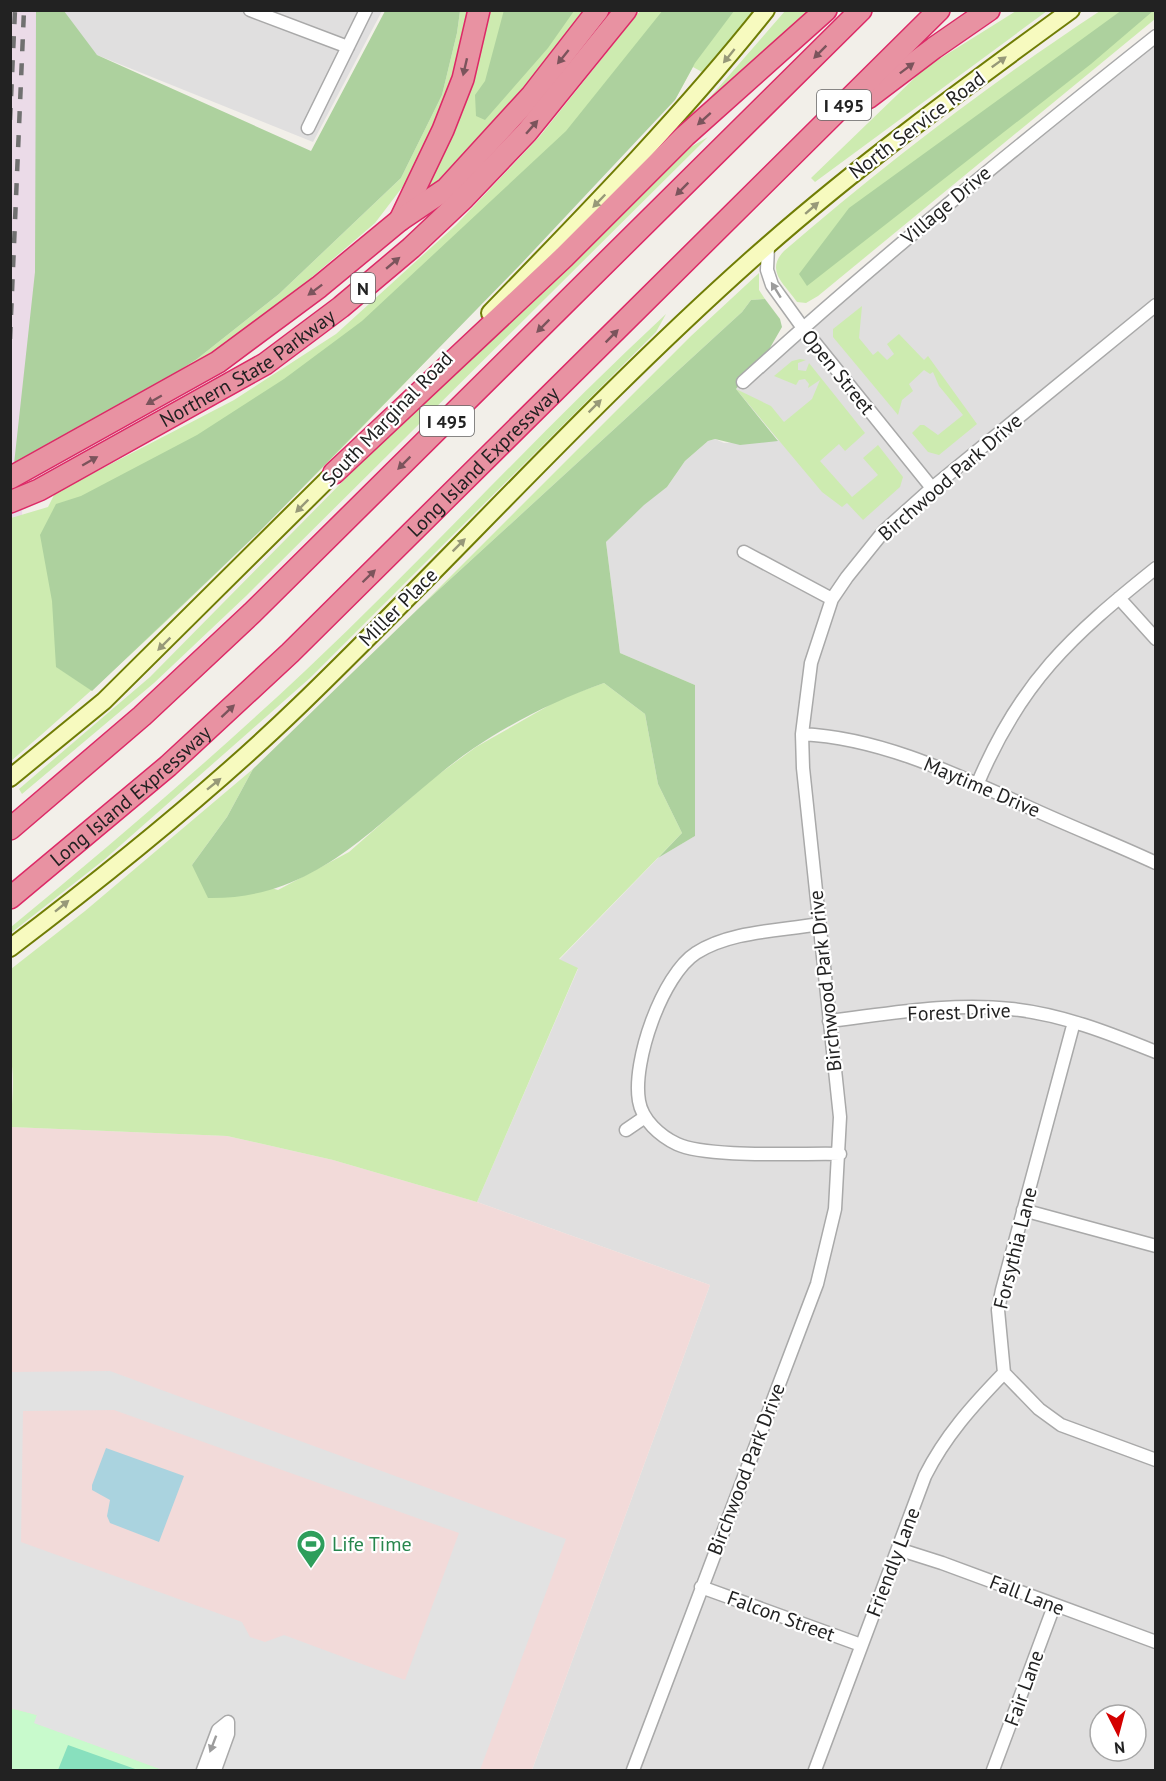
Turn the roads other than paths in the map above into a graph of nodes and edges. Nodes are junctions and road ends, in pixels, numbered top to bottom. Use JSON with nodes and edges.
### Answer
{"nodes":[{"id":1,"x":250,"y":10,"type":"edge"},
{"id":2,"x":366,"y":10,"type":"edge"},
{"id":3,"x":479,"y":10,"type":"edge"},
{"id":4,"x":598,"y":10,"type":"edge"},
{"id":5,"x":626,"y":10,"type":"edge"},
{"id":6,"x":766,"y":10,"type":"edge"},
{"id":7,"x":826,"y":10,"type":"edge"},
{"id":8,"x":861,"y":10,"type":"edge"},
{"id":9,"x":939,"y":10,"type":"edge"},
{"id":10,"x":989,"y":10,"type":"edge"},
{"id":11,"x":1071,"y":10,"type":"edge"},
{"id":12,"x":1155,"y":36,"type":"edge"},
{"id":13,"x":348,"y":47,"type":"junction"},
{"id":14,"x":308,"y":128,"type":"dead end"},
{"id":15,"x":749,"y":200,"type":"junction"},
{"id":16,"x":400,"y":220,"type":"junction"},
{"id":17,"x":768,"y":246,"type":"junction"},
{"id":18,"x":1155,"y":305,"type":"edge"},
{"id":19,"x":803,"y":328,"type":"junction"},
{"id":20,"x":743,"y":382,"type":"dead end"},
{"id":21,"x":334,"y":473,"type":"junction"},
{"id":22,"x":18,"y":475,"type":"edge"},
{"id":23,"x":932,"y":488,"type":"junction"},
{"id":24,"x":10,"y":502,"type":"edge"},
{"id":25,"x":744,"y":552,"type":"dead end"},
{"id":26,"x":1155,"y":568,"type":"edge"},
{"id":27,"x":1119,"y":598,"type":"junction"},
{"id":28,"x":832,"y":599,"type":"junction"},
{"id":29,"x":1155,"y":639,"type":"edge"},
{"id":30,"x":802,"y":734,"type":"junction"},
{"id":31,"x":17,"y":772,"type":"edge"},
{"id":32,"x":977,"y":784,"type":"junction"},
{"id":33,"x":17,"y":824,"type":"edge"},
{"id":34,"x":1155,"y":863,"type":"edge"},
{"id":35,"x":18,"y":892,"type":"edge"},
{"id":36,"x":819,"y":924,"type":"junction"},
{"id":37,"x":14,"y":945,"type":"edge"},
{"id":38,"x":829,"y":1021,"type":"junction"},
{"id":39,"x":1074,"y":1022,"type":"junction"},
{"id":40,"x":1155,"y":1052,"type":"edge"},
{"id":41,"x":645,"y":1117,"type":"junction"},
{"id":42,"x":626,"y":1130,"type":"dead end"},
{"id":43,"x":840,"y":1154,"type":"junction"},
{"id":44,"x":1023,"y":1210,"type":"junction"},
{"id":45,"x":1155,"y":1246,"type":"edge"},
{"id":46,"x":1004,"y":1373,"type":"junction"},
{"id":47,"x":1155,"y":1460,"type":"edge"},
{"id":48,"x":898,"y":1549,"type":"junction"},
{"id":49,"x":701,"y":1587,"type":"junction"},
{"id":50,"x":1054,"y":1606,"type":"junction"},
{"id":51,"x":1155,"y":1642,"type":"edge"},
{"id":52,"x":861,"y":1645,"type":"junction"},
{"id":53,"x":203,"y":1770,"type":"edge"},
{"id":54,"x":215,"y":1770,"type":"edge"},
{"id":55,"x":633,"y":1770,"type":"edge"},
{"id":56,"x":816,"y":1770,"type":"edge"},
{"id":57,"x":993,"y":1770,"type":"edge"}],
"edges":[{"from":1,"to":13,"type":"street"},
{"from":2,"to":13,"type":"street"},
{"from":3,"to":16,"type":"highway","one_way":true},
{"from":4,"to":16,"type":"highway","name":"Northern State Parkway","number":"N","one_way":true},
{"from":24,"to":5,"type":"highway","name":"Northern State Parkway","number":"N","one_way":true},
{"from":6,"to":21,"type":"main road","name":"South Marginal Road","one_way":true},
{"from":7,"to":21,"type":"highway","one_way":true},
{"from":8,"to":33,"type":"highway","number":"I 495","one_way":true},
{"from":9,"to":15,"type":"highway","name":"Long Island Expressway","number":"I 495"},
{"from":15,"to":10,"type":"highway","one_way":true},
{"from":17,"to":11,"type":"main road","name":"North Service Road","one_way":true},
{"from":12,"to":19,"type":"street","name":"Village Drive"},
{"from":13,"to":14,"type":"street"},
{"from":35,"to":15,"type":"highway","name":"Long Island Expressway","number":"I 495","one_way":true},
{"from":16,"to":22,"type":"highway","name":"Northern State Parkway","number":"N","one_way":true},
{"from":19,"to":17,"type":"street","name":"Open Street","one_way":true},
{"from":37,"to":17,"type":"main road","name":"Miller Place","one_way":true},
{"from":18,"to":23,"type":"street","name":"Birchwood Park Drive"},
{"from":19,"to":20,"type":"street","name":"Village Drive"},
{"from":19,"to":23,"type":"street","name":"Open Street"},
{"from":21,"to":31,"type":"main road","name":"South Marginal Road","one_way":true},
{"from":23,"to":28,"type":"street","name":"Birchwood Park Drive"},
{"from":25,"to":28,"type":"street"},
{"from":26,"to":27,"type":"street"},
{"from":27,"to":29,"type":"street"},
{"from":27,"to":32,"type":"street"},
{"from":28,"to":30,"type":"street","name":"Birchwood Park Drive"},
{"from":30,"to":32,"type":"street","name":"Maytime Drive"},
{"from":30,"to":36,"type":"street","name":"Birchwood Park Drive"},
{"from":32,"to":34,"type":"street","name":"Maytime Drive"},
{"from":36,"to":38,"type":"street","name":"Birchwood Park Drive"},
{"from":36,"to":41,"type":"street"},
{"from":38,"to":39,"type":"street","name":"Forest Drive"},
{"from":38,"to":43,"type":"street","name":"Birchwood Park Drive"},
{"from":39,"to":40,"type":"street","name":"Forest Drive"},
{"from":39,"to":44,"type":"street","name":"Forsythia Lane"},
{"from":41,"to":42,"type":"street"},
{"from":41,"to":43,"type":"street"},
{"from":43,"to":49,"type":"street","name":"Birchwood Park Drive"},
{"from":44,"to":45,"type":"street"},
{"from":44,"to":46,"type":"street","name":"Forsythia Lane"},
{"from":46,"to":47,"type":"street"},
{"from":46,"to":48,"type":"street","name":"Friendly Lane"},
{"from":48,"to":50,"type":"street","name":"Fall Lane"},
{"from":48,"to":52,"type":"street","name":"Friendly Lane"},
{"from":49,"to":52,"type":"street","name":"Falcon Street"},
{"from":49,"to":55,"type":"street","name":"Birchwood Park Drive"},
{"from":50,"to":51,"type":"street","name":"Fall Lane"},
{"from":50,"to":57,"type":"street","name":"Fair Lane"},
{"from":52,"to":56,"type":"street","name":"Friendly Lane"},
{"from":54,"to":53,"type":"street","one_way":true}]}
